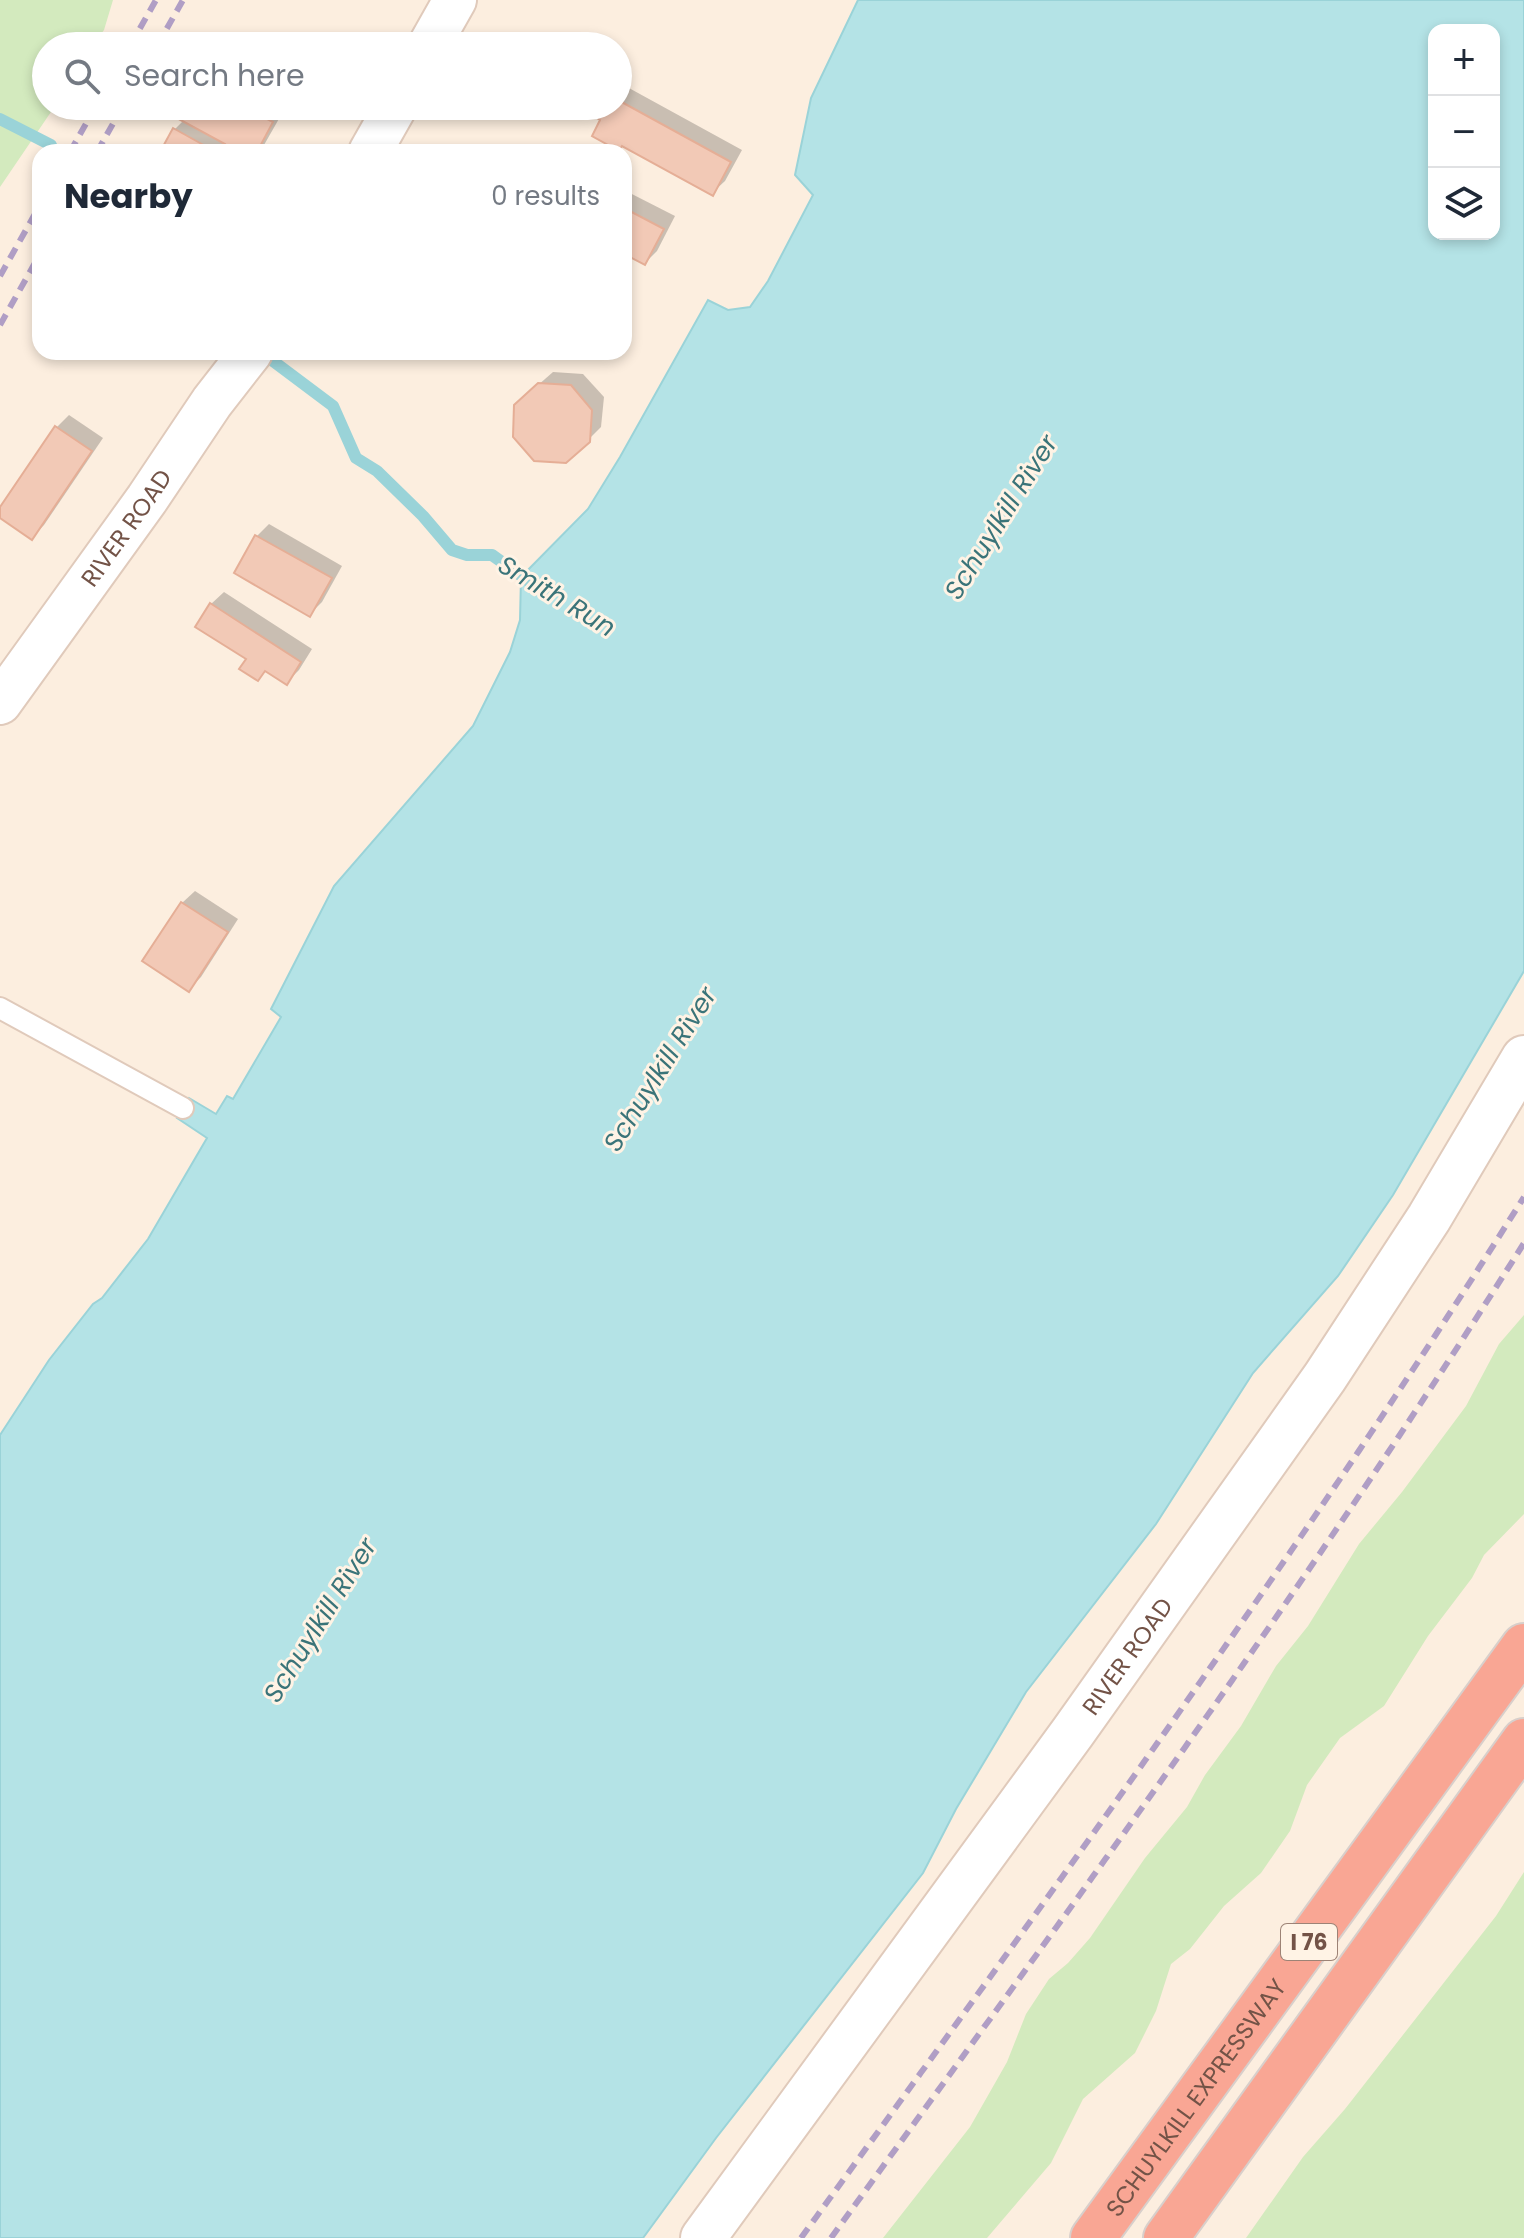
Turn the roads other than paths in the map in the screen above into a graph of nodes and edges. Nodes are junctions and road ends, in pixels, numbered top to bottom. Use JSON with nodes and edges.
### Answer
{"nodes":[{"id":1,"x":455,"y":0,"type":"edge"},
{"id":2,"x":437,"y":32,"type":"edge"},
{"id":3,"x":388,"y":120,"type":"edge"},
{"id":4,"x":375,"y":144,"type":"edge"},
{"id":5,"x":245,"y":360,"type":"edge"},
{"id":6,"x":0,"y":703,"type":"edge"},
{"id":7,"x":0,"y":1008,"type":"edge"},
{"id":8,"x":1524,"y":1058,"type":"edge"},
{"id":9,"x":183,"y":1108,"type":"dead end"},
{"id":10,"x":1524,"y":1646,"type":"edge"},
{"id":11,"x":1524,"y":1741,"type":"edge"},
{"id":12,"x":703,"y":2238,"type":"edge"},
{"id":13,"x":1093,"y":2238,"type":"edge"},
{"id":14,"x":1166,"y":2238,"type":"edge"}],
"edges":[{"from":1,"to":2,"type":"street"},
{"from":3,"to":4,"type":"street"},
{"from":5,"to":6,"type":"street","name":"RIVER ROAD"},
{"from":7,"to":9,"type":"lane"},
{"from":8,"to":12,"type":"street","name":"RIVER ROAD"},
{"from":10,"to":13,"type":"highway","name":"SCHUYLKILL EXPRESSWAY","number":"I 76"},
{"from":11,"to":14,"type":"highway","number":"I 76"}]}
